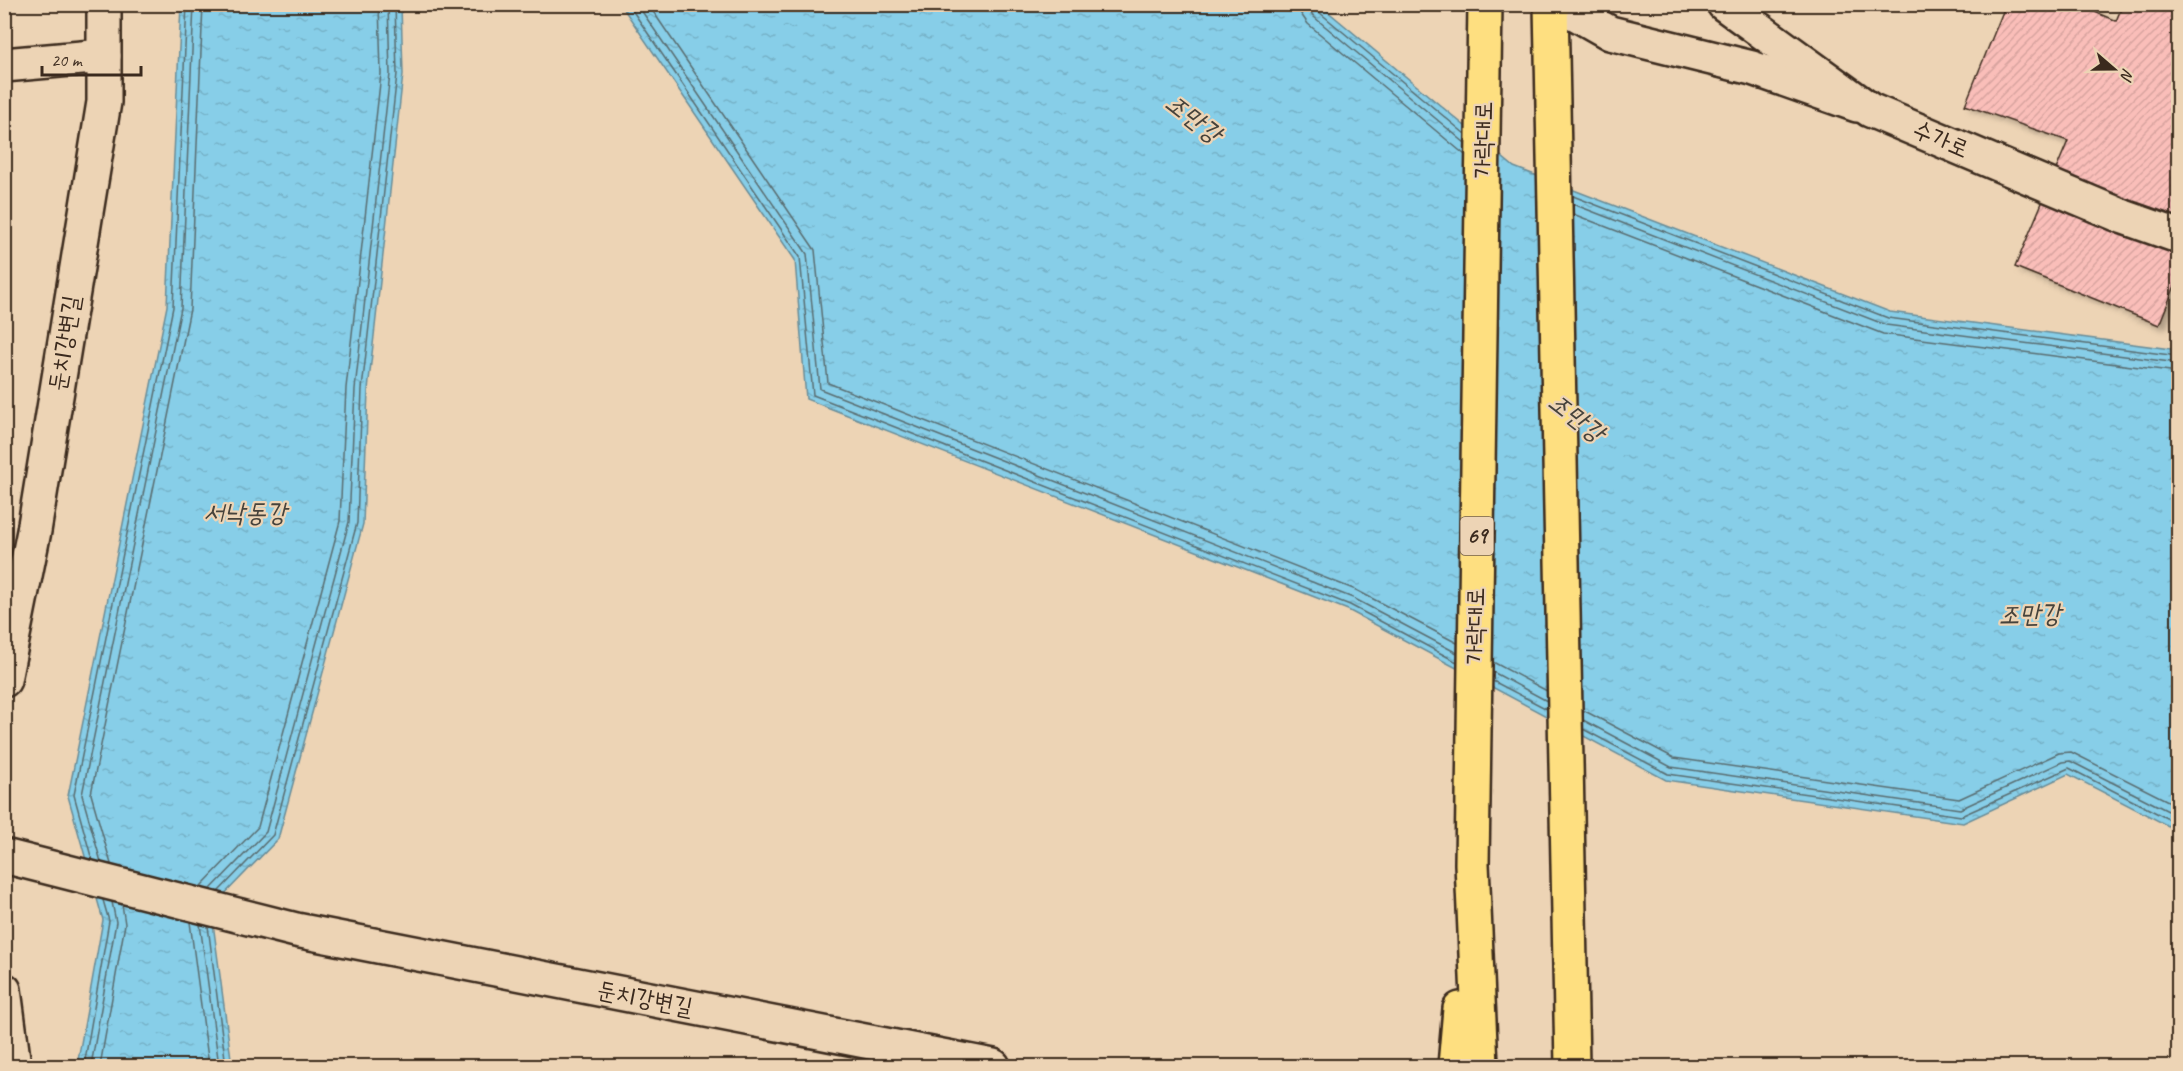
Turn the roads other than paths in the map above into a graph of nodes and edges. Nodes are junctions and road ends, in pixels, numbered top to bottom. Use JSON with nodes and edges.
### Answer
{"nodes":[{"id":1,"x":104,"y":4,"type":"edge"},
{"id":2,"x":1485,"y":4,"type":"edge"},
{"id":3,"x":1551,"y":4,"type":"edge"},
{"id":4,"x":1559,"y":4,"type":"edge"},
{"id":5,"x":1724,"y":4,"type":"edge"},
{"id":6,"x":104,"y":56,"type":"junction"},
{"id":7,"x":4,"y":65,"type":"edge"},
{"id":8,"x":1870,"y":110,"type":"junction"},
{"id":9,"x":2178,"y":236,"type":"edge"},
{"id":10,"x":4,"y":680,"type":"edge"},
{"id":11,"x":4,"y":856,"type":"edge"},
{"id":12,"x":1472,"y":864,"type":"junction"},
{"id":13,"x":4,"y":990,"type":"edge"},
{"id":14,"x":14,"y":1066,"type":"edge"},
{"id":15,"x":993,"y":1066,"type":"edge"},
{"id":16,"x":1455,"y":1066,"type":"edge"},
{"id":17,"x":1482,"y":1066,"type":"edge"},
{"id":18,"x":1572,"y":1066,"type":"edge"}],
"edges":[{"from":1,"to":6,"type":"street","name":"둔치강변길"},
{"from":2,"to":12,"type":"main road","name":"가락대로","number":"69"},
{"from":3,"to":18,"type":"main road"},
{"from":4,"to":8,"type":"street"},
{"from":5,"to":8,"type":"street","name":"수가로"},
{"from":6,"to":7,"type":"street"},
{"from":6,"to":10,"type":"street","name":"둔치강변길"},
{"from":8,"to":9,"type":"street","name":"수가로"},
{"from":11,"to":15,"type":"street","name":"둔치강변길"},
{"from":12,"to":16,"type":"main road"},
{"from":12,"to":17,"type":"main road","name":"가락대로","number":"69"},
{"from":13,"to":14,"type":"street"}]}
